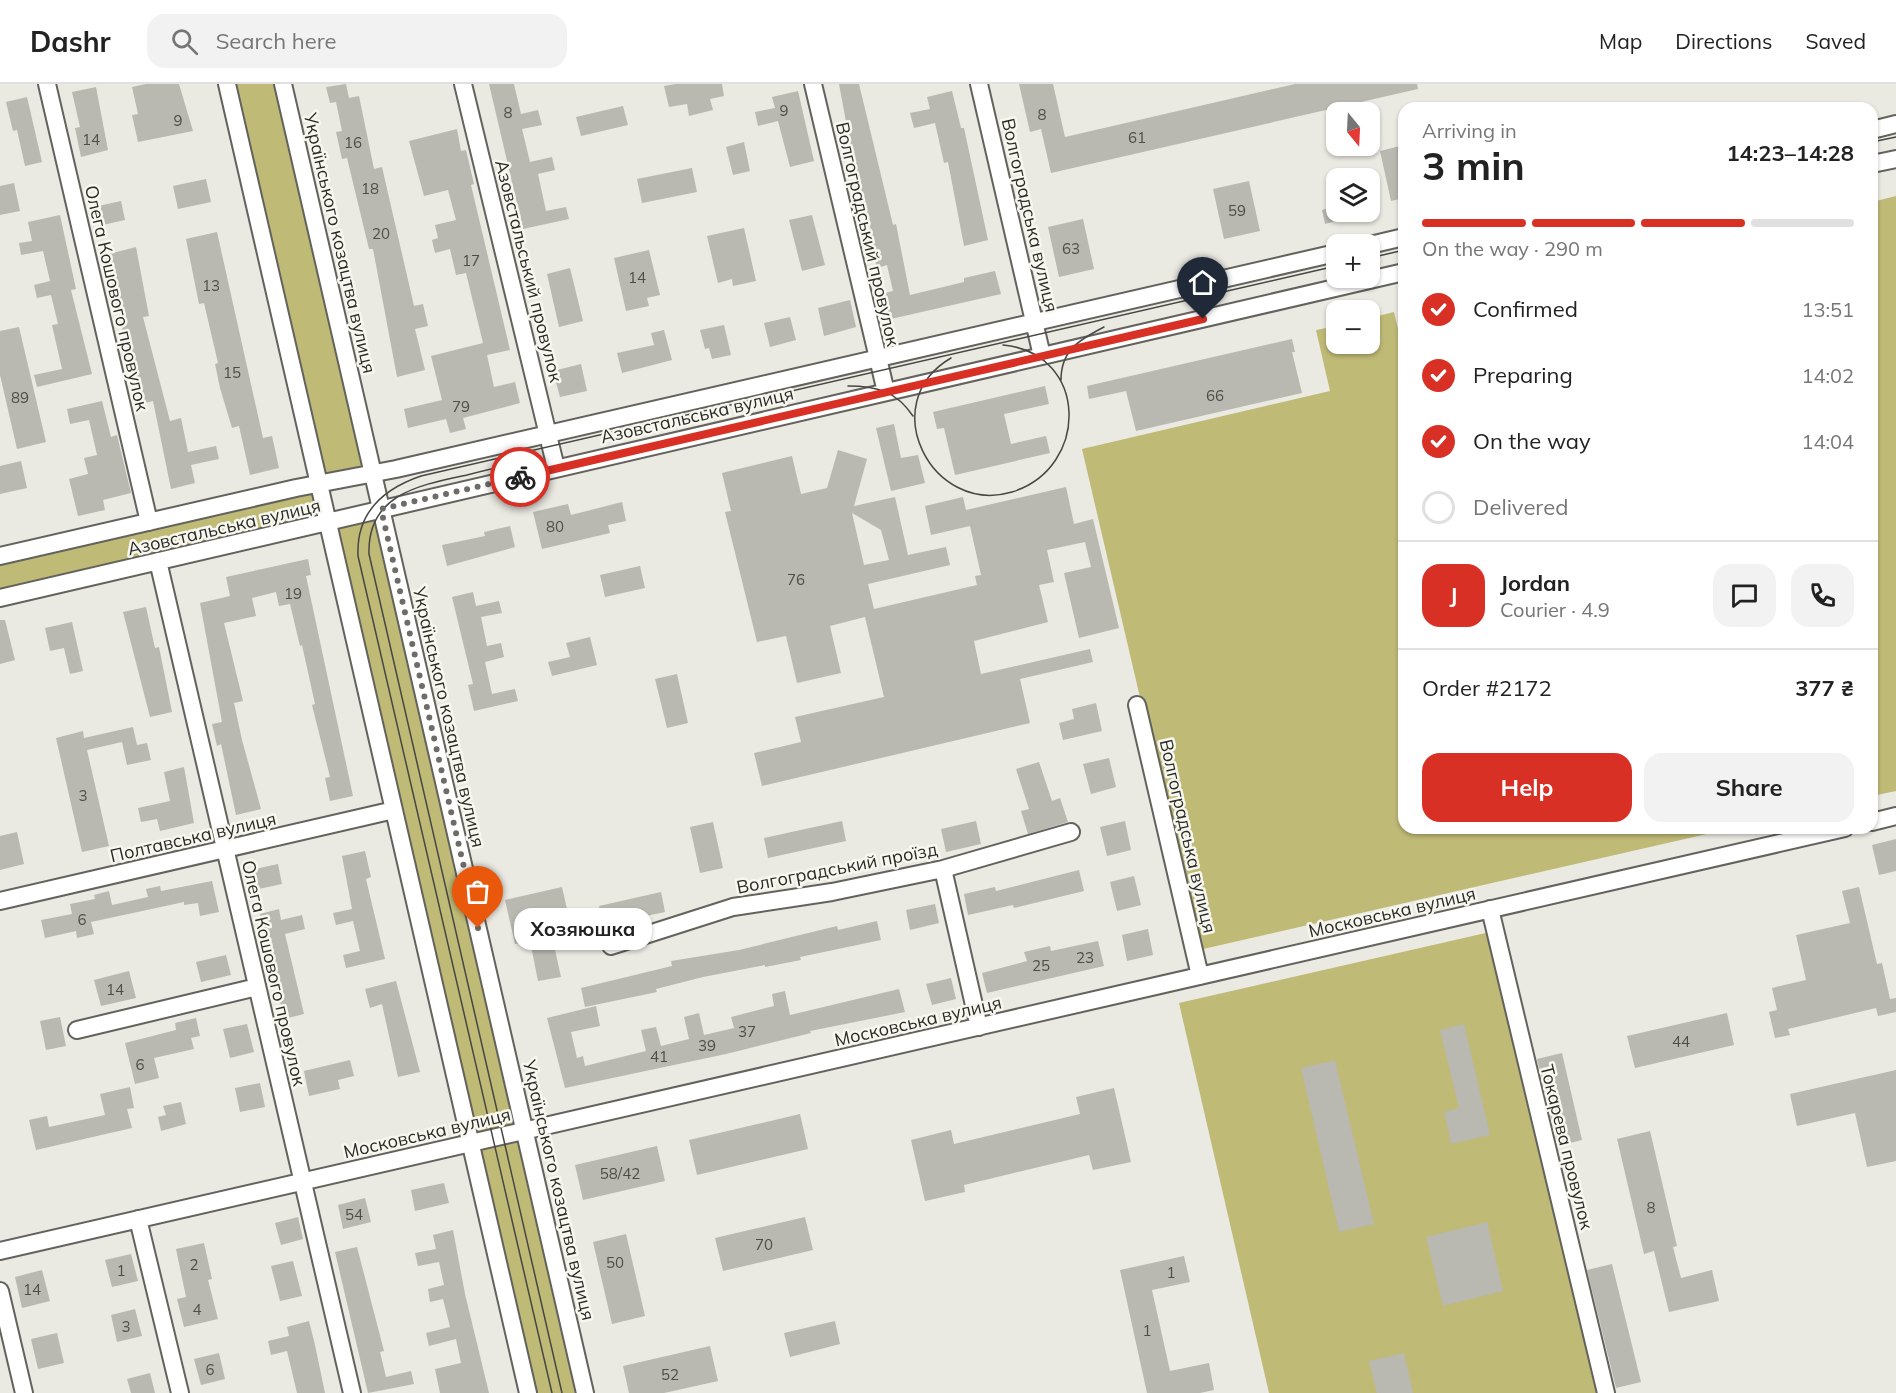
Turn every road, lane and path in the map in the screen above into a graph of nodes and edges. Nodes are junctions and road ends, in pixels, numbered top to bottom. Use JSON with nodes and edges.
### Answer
{"nodes":[{"id":1,"x":46,"y":84,"type":"edge"},
{"id":2,"x":226,"y":84,"type":"edge"},
{"id":3,"x":283,"y":84,"type":"edge"},
{"id":4,"x":463,"y":84,"type":"edge"},
{"id":5,"x":813,"y":84,"type":"edge"},
{"id":6,"x":979,"y":84,"type":"edge"},
{"id":7,"x":1896,"y":124,"type":"edge"},
{"id":8,"x":1878,"y":128,"type":"edge"},
{"id":9,"x":1896,"y":159,"type":"edge"},
{"id":10,"x":1878,"y":163,"type":"edge"},
{"id":11,"x":1398,"y":238,"type":"edge"},
{"id":12,"x":1380,"y":243,"type":"edge"},
{"id":13,"x":1326,"y":255,"type":"edge"},
{"id":14,"x":1398,"y":273,"type":"edge"},
{"id":15,"x":1035,"y":322,"type":"junction"},
{"id":16,"x":1042,"y":356,"type":"junction"},
{"id":17,"x":878,"y":358,"type":"junction"},
{"id":18,"x":886,"y":392,"type":"junction"},
{"id":19,"x":548,"y":434,"type":"junction"},
{"id":20,"x":556,"y":468,"type":"junction"},
{"id":21,"x":373,"y":474,"type":"junction"},
{"id":22,"x":319,"y":483,"type":"junction"},
{"id":23,"x":381,"y":509,"type":"junction"},
{"id":24,"x":149,"y":522,"type":"junction"},
{"id":25,"x":328,"y":524,"type":"junction"},
{"id":26,"x":0,"y":556,"type":"edge"},
{"id":27,"x":158,"y":561,"type":"junction"},
{"id":28,"x":0,"y":598,"type":"edge"},
{"id":29,"x":1137,"y":705,"type":"dead end"},
{"id":30,"x":394,"y":810,"type":"junction"},
{"id":31,"x":1896,"y":816,"type":"edge"},
{"id":32,"x":1878,"y":820,"type":"edge"},
{"id":33,"x":1071,"y":832,"type":"dead end"},
{"id":34,"x":1819,"y":834,"type":"edge"},
{"id":35,"x":225,"y":849,"type":"junction"},
{"id":36,"x":943,"y":869,"type":"junction"},
{"id":37,"x":0,"y":901,"type":"edge"},
{"id":38,"x":1490,"y":909,"type":"junction"},
{"id":39,"x":611,"y":946,"type":"dead end"},
{"id":40,"x":1200,"y":976,"type":"junction"},
{"id":41,"x":257,"y":987,"type":"junction"},
{"id":42,"x":979,"y":1027,"type":"junction"},
{"id":43,"x":77,"y":1030,"type":"dead end"},
{"id":44,"x":525,"y":1131,"type":"junction"},
{"id":45,"x":471,"y":1143,"type":"junction"},
{"id":46,"x":303,"y":1182,"type":"junction"},
{"id":47,"x":138,"y":1219,"type":"junction"},
{"id":48,"x":0,"y":1251,"type":"edge"},
{"id":49,"x":0,"y":1291,"type":"edge"},
{"id":50,"x":24,"y":1393,"type":"edge"},
{"id":51,"x":180,"y":1393,"type":"edge"},
{"id":52,"x":352,"y":1393,"type":"edge"},
{"id":53,"x":528,"y":1393,"type":"edge"},
{"id":54,"x":585,"y":1393,"type":"edge"},
{"id":55,"x":1606,"y":1393,"type":"edge"}],
"edges":[{"from":1,"to":24,"type":"street","name":"Олега Кошового провулок"},
{"from":2,"to":22,"type":"street"},
{"from":3,"to":21,"type":"street","name":"Українського козацтва вулиця"},
{"from":4,"to":19,"type":"street","name":"Азовстальський провулок"},
{"from":5,"to":17,"type":"street","name":"Волгоградський провулок"},
{"from":6,"to":15,"type":"street","name":"Волгоградська вулиця"},
{"from":7,"to":8,"type":"street"},
{"from":9,"to":10,"type":"street"},
{"from":11,"to":12,"type":"street"},
{"from":13,"to":15,"type":"street","name":"Азовстальська вулиця"},
{"from":14,"to":16,"type":"street","name":"Азовстальська вулиця"},
{"from":15,"to":16,"type":"street","name":"Волгоградська вулиця"},
{"from":15,"to":17,"type":"street","name":"Азовстальська вулиця"},
{"from":16,"to":18,"type":"street","name":"Азовстальська вулиця"},
{"from":17,"to":18,"type":"street","name":"Волгоградський провулок"},
{"from":17,"to":19,"type":"street","name":"Азовстальська вулиця"},
{"from":18,"to":20,"type":"street","name":"Азовстальська вулиця"},
{"from":19,"to":20,"type":"street","name":"Азовстальський провулок"},
{"from":19,"to":21,"type":"street","name":"Азовстальська вулиця"},
{"from":20,"to":23,"type":"street","name":"Азовстальська вулиця"},
{"from":21,"to":22,"type":"street","name":"Азовстальська вулиця"},
{"from":21,"to":23,"type":"street","name":"Українського козацтва вулиця"},
{"from":22,"to":24,"type":"street","name":"Азовстальська вулиця"},
{"from":22,"to":25,"type":"street"},
{"from":23,"to":25,"type":"street","name":"Азовстальська вулиця"},
{"from":23,"to":44,"type":"street","name":"Українського козацтва вулиця"},
{"from":24,"to":26,"type":"street","name":"Азовстальська вулиця"},
{"from":25,"to":27,"type":"street","name":"Азовстальська вулиця"},
{"from":25,"to":30,"type":"street"},
{"from":27,"to":28,"type":"street","name":"Азовстальська вулиця"},
{"from":27,"to":35,"type":"street","name":"Олега Кошового провулок"},
{"from":29,"to":40,"type":"street","name":"Волгоградська вулиця"},
{"from":30,"to":35,"type":"street","name":"Полтавська вулиця"},
{"from":30,"to":45,"type":"street"},
{"from":31,"to":32,"type":"street"},
{"from":33,"to":36,"type":"street","name":"Волгоградський проїзд"},
{"from":34,"to":38,"type":"street","name":"Московська вулиця"},
{"from":35,"to":37,"type":"street","name":"Полтавська вулиця"},
{"from":35,"to":41,"type":"street","name":"Олега Кошового провулок"},
{"from":36,"to":39,"type":"street","name":"Волгоградський проїзд"},
{"from":36,"to":42,"type":"street"},
{"from":38,"to":40,"type":"street","name":"Московська вулиця"},
{"from":38,"to":55,"type":"street","name":"Токарева провулок"},
{"from":40,"to":42,"type":"street","name":"Московська вулиця"},
{"from":41,"to":43,"type":"street"},
{"from":41,"to":46,"type":"street","name":"Олега Кошового провулок"},
{"from":42,"to":44,"type":"street","name":"Московська вулиця"},
{"from":44,"to":45,"type":"street","name":"Московська вулиця"},
{"from":44,"to":54,"type":"street","name":"Українського козацтва вулиця"},
{"from":45,"to":46,"type":"street","name":"Московська вулиця"},
{"from":45,"to":53,"type":"street"},
{"from":46,"to":47,"type":"street","name":"Московська вулиця"},
{"from":46,"to":52,"type":"street","name":"Олега Кошового провулок"},
{"from":47,"to":48,"type":"street","name":"Московська вулиця"},
{"from":47,"to":51,"type":"street"},
{"from":49,"to":50,"type":"street"}]}
